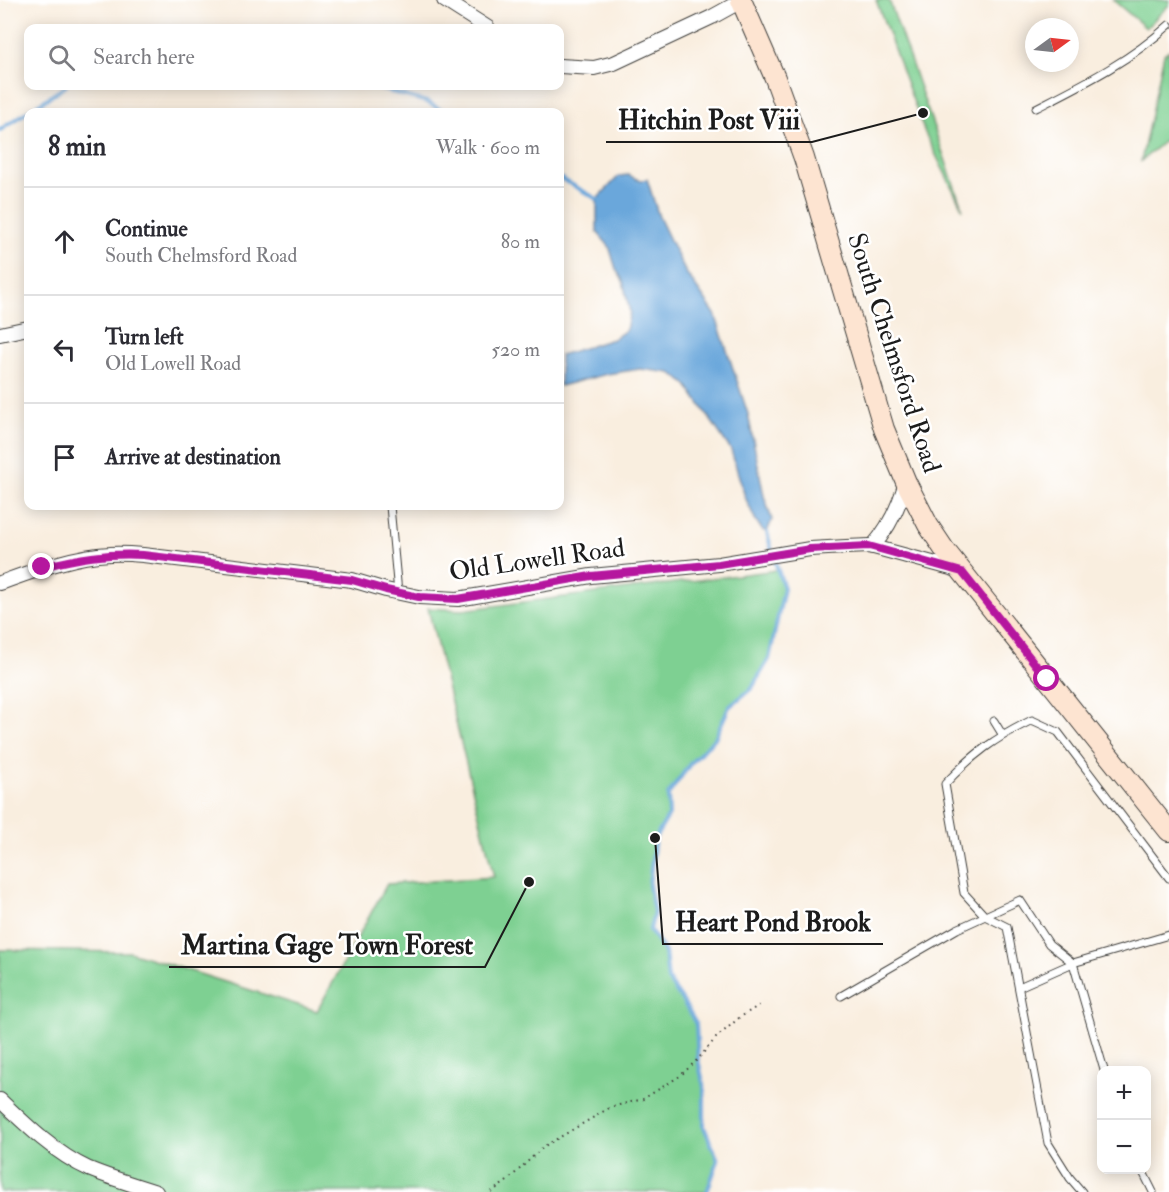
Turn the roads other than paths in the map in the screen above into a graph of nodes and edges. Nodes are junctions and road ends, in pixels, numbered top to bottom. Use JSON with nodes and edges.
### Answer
{"nodes":[{"id":1,"x":444,"y":0,"type":"edge"},
{"id":2,"x":741,"y":0,"type":"edge"},
{"id":3,"x":482,"y":24,"type":"edge"},
{"id":4,"x":1169,"y":24,"type":"edge"},
{"id":5,"x":564,"y":66,"type":"edge"},
{"id":6,"x":1036,"y":108,"type":"dead end"},
{"id":7,"x":24,"y":329,"type":"edge"},
{"id":8,"x":0,"y":334,"type":"edge"},
{"id":9,"x":906,"y":482,"type":"junction"},
{"id":10,"x":390,"y":510,"type":"edge"},
{"id":11,"x":872,"y":547,"type":"junction"},
{"id":12,"x":962,"y":572,"type":"junction"},
{"id":13,"x":0,"y":583,"type":"edge"},
{"id":14,"x":398,"y":593,"type":"junction"},
{"id":15,"x":994,"y":721,"type":"dead end"},
{"id":16,"x":1002,"y":734,"type":"junction"},
{"id":17,"x":1169,"y":831,"type":"edge"},
{"id":18,"x":1169,"y":878,"type":"edge"},
{"id":19,"x":985,"y":916,"type":"junction"},
{"id":20,"x":1169,"y":936,"type":"edge"},
{"id":21,"x":1073,"y":963,"type":"junction"},
{"id":22,"x":1019,"y":987,"type":"junction"},
{"id":23,"x":841,"y":996,"type":"dead end"},
{"id":24,"x":1103,"y":1066,"type":"edge"},
{"id":25,"x":0,"y":1100,"type":"edge"},
{"id":26,"x":1144,"y":1174,"type":"edge"},
{"id":27,"x":156,"y":1192,"type":"edge"},
{"id":28,"x":1082,"y":1192,"type":"edge"},
{"id":29,"x":1152,"y":1192,"type":"edge"}],
"edges":[{"from":1,"to":3,"type":"street"},
{"from":2,"to":5,"type":"street"},
{"from":2,"to":9,"type":"main road","name":"South Chelmsford Road"},
{"from":4,"to":6,"type":"lane"},
{"from":7,"to":8,"type":"street"},
{"from":9,"to":11,"type":"street"},
{"from":9,"to":12,"type":"main road","name":"South Chelmsford Road"},
{"from":10,"to":14,"type":"lane"},
{"from":11,"to":12,"type":"street","name":"Old Lowell Road"},
{"from":11,"to":14,"type":"street","name":"Old Lowell Road"},
{"from":12,"to":17,"type":"main road","name":"South Chelmsford Road"},
{"from":13,"to":14,"type":"street","name":"Old Lowell Road"},
{"from":15,"to":16,"type":"lane"},
{"from":16,"to":18,"type":"lane"},
{"from":16,"to":19,"type":"lane"},
{"from":19,"to":21,"type":"lane"},
{"from":19,"to":22,"type":"lane"},
{"from":19,"to":23,"type":"lane"},
{"from":20,"to":21,"type":"lane"},
{"from":21,"to":22,"type":"lane"},
{"from":21,"to":24,"type":"lane"},
{"from":22,"to":28,"type":"lane"},
{"from":25,"to":27,"type":"street"},
{"from":26,"to":29,"type":"lane"}]}
